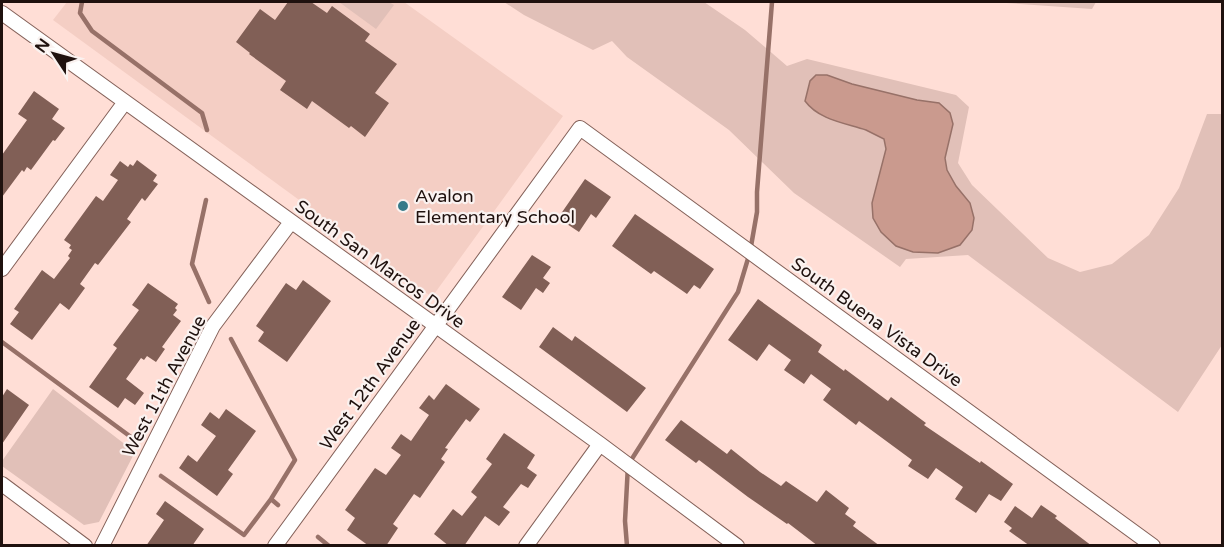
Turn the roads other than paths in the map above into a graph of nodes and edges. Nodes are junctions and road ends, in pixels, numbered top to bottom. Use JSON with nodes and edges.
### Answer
{"nodes":[{"id":1,"x":2,"y":13,"type":"edge"},
{"id":2,"x":124,"y":102,"type":"junction"},
{"id":3,"x":580,"y":128,"type":"joint"},
{"id":4,"x":291,"y":222,"type":"junction"},
{"id":5,"x":2,"y":269,"type":"edge"},
{"id":6,"x":434,"y":326,"type":"junction"},
{"id":7,"x":600,"y":444,"type":"junction"},
{"id":8,"x":2,"y":484,"type":"edge"},
{"id":9,"x":85,"y":546,"type":"edge"},
{"id":10,"x":102,"y":546,"type":"edge"},
{"id":11,"x":275,"y":546,"type":"edge"},
{"id":12,"x":526,"y":546,"type":"edge"},
{"id":13,"x":737,"y":546,"type":"edge"},
{"id":14,"x":1153,"y":546,"type":"edge"}],
"edges":[{"from":1,"to":2,"type":"street","name":"South San Marcos Drive"},
{"from":2,"to":4,"type":"street","name":"South San Marcos Drive"},
{"from":2,"to":5,"type":"street"},
{"from":3,"to":6,"type":"street","name":"West 12th Avenue"},
{"from":3,"to":14,"type":"street","name":"South Buena Vista Drive"},
{"from":4,"to":6,"type":"street","name":"South San Marcos Drive"},
{"from":4,"to":10,"type":"street","name":"West 11th Avenue"},
{"from":6,"to":7,"type":"street","name":"South San Marcos Drive"},
{"from":6,"to":11,"type":"street","name":"West 12th Avenue"},
{"from":7,"to":12,"type":"street"},
{"from":7,"to":13,"type":"street","name":"South San Marcos Drive"},
{"from":8,"to":9,"type":"street"}]}
